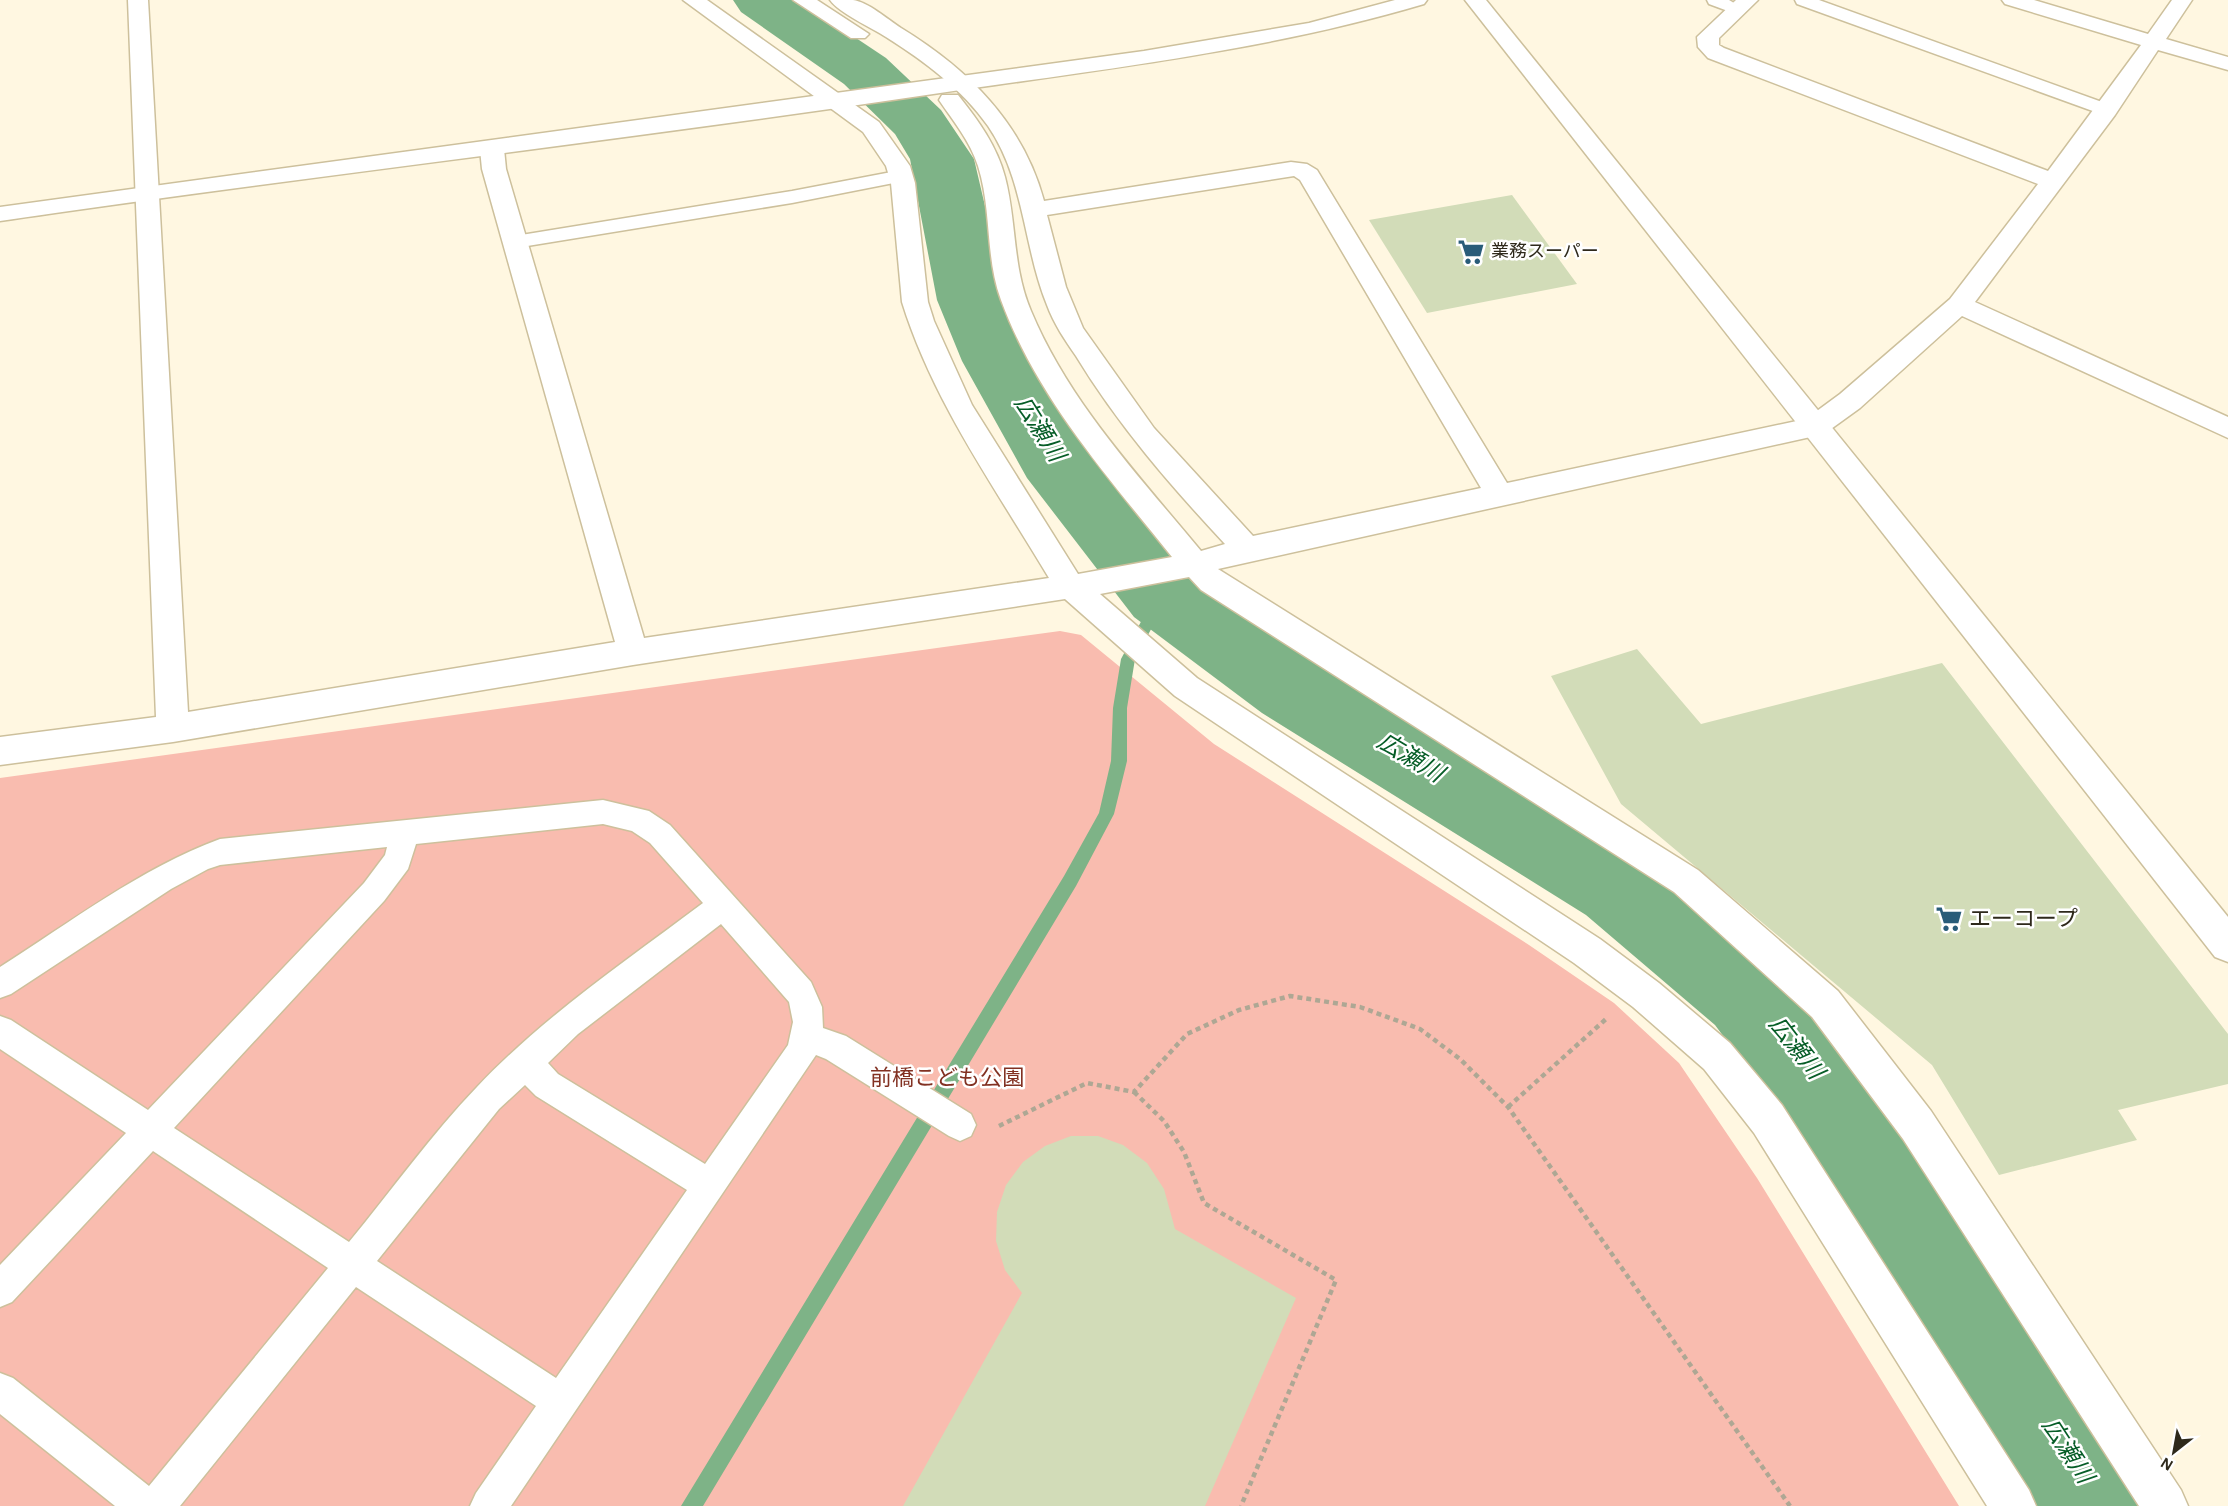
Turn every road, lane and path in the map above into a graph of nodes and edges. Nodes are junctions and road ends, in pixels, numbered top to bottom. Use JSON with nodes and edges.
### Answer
{"nodes":[{"id":1,"x":138,"y":0,"type":"edge"},
{"id":2,"x":693,"y":0,"type":"edge"},
{"id":3,"x":803,"y":0,"type":"edge"},
{"id":4,"x":840,"y":0,"type":"edge"},
{"id":5,"x":1417,"y":0,"type":"edge"},
{"id":6,"x":1475,"y":0,"type":"edge"},
{"id":7,"x":1715,"y":0,"type":"edge"},
{"id":8,"x":1803,"y":0,"type":"edge"},
{"id":9,"x":2012,"y":0,"type":"edge"},
{"id":10,"x":2182,"y":0,"type":"edge"},
{"id":11,"x":1742,"y":4,"type":"edge"},
{"id":12,"x":2156,"y":41,"type":"junction"},
{"id":13,"x":2228,"y":64,"type":"edge"},
{"id":14,"x":922,"y":83,"type":"junction"},
{"id":15,"x":958,"y":92,"type":"junction"},
{"id":16,"x":851,"y":101,"type":"junction"},
{"id":17,"x":2107,"y":110,"type":"junction"},
{"id":18,"x":492,"y":149,"type":"junction"},
{"id":19,"x":902,"y":176,"type":"junction"},
{"id":20,"x":2052,"y":181,"type":"junction"},
{"id":21,"x":147,"y":191,"type":"junction"},
{"id":22,"x":1033,"y":210,"type":"junction"},
{"id":23,"x":0,"y":214,"type":"edge"},
{"id":24,"x":515,"y":242,"type":"junction"},
{"id":25,"x":1959,"y":304,"type":"junction"},
{"id":26,"x":2227,"y":426,"type":"edge"},
{"id":27,"x":1814,"y":427,"type":"junction"},
{"id":28,"x":1499,"y":494,"type":"junction"},
{"id":29,"x":1247,"y":549,"type":"junction"},
{"id":30,"x":1188,"y":565,"type":"junction"},
{"id":31,"x":1069,"y":585,"type":"junction"},
{"id":32,"x":633,"y":652,"type":"junction"},
{"id":33,"x":173,"y":728,"type":"junction"},
{"id":34,"x":0,"y":751,"type":"edge"},
{"id":35,"x":404,"y":832,"type":"junction"},
{"id":36,"x":723,"y":904,"type":"junction"},
{"id":37,"x":2228,"y":945,"type":"edge"},
{"id":38,"x":0,"y":984,"type":"edge"},
{"id":39,"x":1639,"y":990,"type":"junction"},
{"id":40,"x":0,"y":1031,"type":"edge"},
{"id":41,"x":807,"y":1037,"type":"junction"},
{"id":42,"x":525,"y":1062,"type":"junction"},
{"id":43,"x":1134,"y":1092,"type":"junction"},
{"id":44,"x":1508,"y":1107,"type":"junction"},
{"id":45,"x":960,"y":1125,"type":"joint"},
{"id":46,"x":150,"y":1130,"type":"junction"},
{"id":47,"x":710,"y":1185,"type":"junction"},
{"id":48,"x":353,"y":1264,"type":"junction"},
{"id":49,"x":0,"y":1290,"type":"edge"},
{"id":50,"x":0,"y":1391,"type":"edge"},
{"id":51,"x":561,"y":1401,"type":"junction"},
{"id":52,"x":145,"y":1506,"type":"edge"},
{"id":53,"x":156,"y":1506,"type":"edge"},
{"id":54,"x":489,"y":1506,"type":"edge"},
{"id":55,"x":1241,"y":1506,"type":"edge"},
{"id":56,"x":1790,"y":1506,"type":"edge"},
{"id":57,"x":2013,"y":1506,"type":"edge"},
{"id":58,"x":2165,"y":1506,"type":"edge"}],
"edges":[{"from":1,"to":21,"type":"street"},
{"from":2,"to":16,"type":"street"},
{"from":3,"to":14,"type":"street"},
{"from":4,"to":15,"type":"street"},
{"from":5,"to":15,"type":"street"},
{"from":6,"to":27,"type":"street"},
{"from":7,"to":11,"type":"lane"},
{"from":8,"to":17,"type":"lane"},
{"from":9,"to":12,"type":"street"},
{"from":10,"to":12,"type":"street"},
{"from":11,"to":20,"type":"street"},
{"from":12,"to":13,"type":"street"},
{"from":12,"to":17,"type":"street"},
{"from":14,"to":15,"type":"street"},
{"from":14,"to":16,"type":"street"},
{"from":15,"to":22,"type":"street"},
{"from":15,"to":30,"type":"street"},
{"from":16,"to":18,"type":"street"},
{"from":16,"to":19,"type":"street"},
{"from":17,"to":20,"type":"street"},
{"from":18,"to":21,"type":"street"},
{"from":18,"to":24,"type":"street"},
{"from":19,"to":24,"type":"lane"},
{"from":19,"to":31,"type":"street"},
{"from":20,"to":25,"type":"street"},
{"from":21,"to":23,"type":"street"},
{"from":21,"to":33,"type":"street"},
{"from":22,"to":28,"type":"street"},
{"from":22,"to":29,"type":"street"},
{"from":24,"to":32,"type":"street"},
{"from":25,"to":26,"type":"street"},
{"from":25,"to":27,"type":"street"},
{"from":27,"to":28,"type":"street"},
{"from":27,"to":37,"type":"street"},
{"from":28,"to":29,"type":"street"},
{"from":29,"to":30,"type":"street"},
{"from":30,"to":31,"type":"street"},
{"from":30,"to":58,"type":"street"},
{"from":31,"to":32,"type":"street"},
{"from":31,"to":39,"type":"street"},
{"from":32,"to":33,"type":"street"},
{"from":33,"to":34,"type":"street"},
{"from":35,"to":36,"type":"lane"},
{"from":35,"to":38,"type":"lane"},
{"from":35,"to":46,"type":"lane"},
{"from":36,"to":41,"type":"lane"},
{"from":36,"to":42,"type":"lane"},
{"from":39,"to":44,"type":"path"},
{"from":39,"to":57,"type":"street"},
{"from":40,"to":46,"type":"lane"},
{"from":41,"to":45,"type":"lane"},
{"from":41,"to":47,"type":"lane"},
{"from":42,"to":47,"type":"lane"},
{"from":42,"to":48,"type":"lane"},
{"from":43,"to":44,"type":"path"},
{"from":43,"to":45,"type":"path"},
{"from":43,"to":55,"type":"path"},
{"from":44,"to":56,"type":"path"},
{"from":46,"to":48,"type":"lane"},
{"from":46,"to":49,"type":"lane"},
{"from":47,"to":51,"type":"lane"},
{"from":48,"to":51,"type":"lane"},
{"from":48,"to":53,"type":"lane"},
{"from":50,"to":52,"type":"lane"},
{"from":51,"to":54,"type":"lane"}]}
